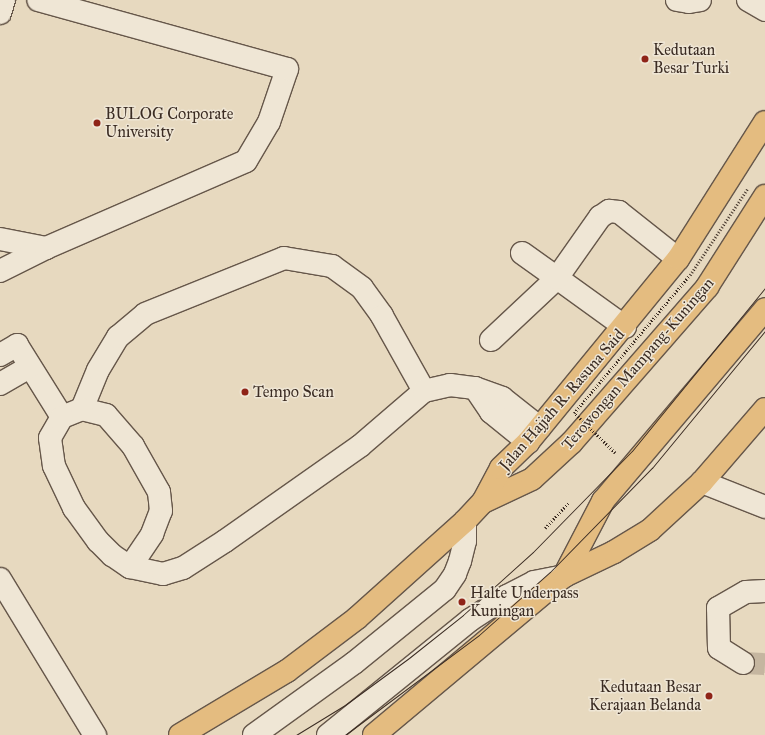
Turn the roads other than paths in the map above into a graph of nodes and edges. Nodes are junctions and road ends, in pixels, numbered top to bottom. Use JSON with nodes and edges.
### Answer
{"nodes":[{"id":1,"x":4,"y":0,"type":"edge"},
{"id":2,"x":38,"y":0,"type":"edge"},
{"id":3,"x":677,"y":0,"type":"edge"},
{"id":4,"x":700,"y":0,"type":"edge"},
{"id":5,"x":748,"y":0,"type":"edge"},
{"id":6,"x":765,"y":10,"type":"edge"},
{"id":7,"x":0,"y":13,"type":"edge"},
{"id":8,"x":765,"y":122,"type":"edge"},
{"id":9,"x":756,"y":192,"type":"edge"},
{"id":10,"x":0,"y":239,"type":"edge"},
{"id":11,"x":46,"y":248,"type":"junction"},
{"id":12,"x":522,"y":253,"type":"dead end"},
{"id":13,"x":678,"y":259,"type":"junction"},
{"id":14,"x":0,"y":271,"type":"edge"},
{"id":15,"x":557,"y":278,"type":"junction"},
{"id":16,"x":765,"y":309,"type":"edge"},
{"id":17,"x":625,"y":326,"type":"junction"},
{"id":18,"x":492,"y":340,"type":"dead end"},
{"id":19,"x":9,"y":350,"type":"edge"},
{"id":20,"x":30,"y":366,"type":"junction"},
{"id":21,"x":0,"y":384,"type":"edge"},
{"id":22,"x":424,"y":391,"type":"junction"},
{"id":23,"x":82,"y":409,"type":"junction"},
{"id":24,"x":765,"y":409,"type":"edge"},
{"id":25,"x":62,"y":418,"type":"junction"},
{"id":26,"x":534,"y":435,"type":"junction"},
{"id":27,"x":702,"y":482,"type":"junction"},
{"id":28,"x":483,"y":502,"type":"junction"},
{"id":29,"x":765,"y":507,"type":"edge"},
{"id":30,"x":465,"y":521,"type":"junction"},
{"id":31,"x":130,"y":567,"type":"junction"},
{"id":32,"x":564,"y":576,"type":"junction"},
{"id":33,"x":0,"y":579,"type":"edge"},
{"id":34,"x":765,"y":591,"type":"edge"},
{"id":35,"x":742,"y":663,"type":"tunnel mouth"},
{"id":36,"x":95,"y":735,"type":"edge"},
{"id":37,"x":180,"y":735,"type":"edge"},
{"id":38,"x":254,"y":735,"type":"edge"},
{"id":39,"x":328,"y":735,"type":"edge"},
{"id":40,"x":374,"y":735,"type":"edge"}],
"edges":[{"from":1,"to":7,"type":"street"},
{"from":2,"to":11,"type":"street"},
{"from":3,"to":4,"type":"street"},
{"from":5,"to":6,"type":"street"},
{"from":8,"to":13,"type":"main road","name":"Jalan Hajjah R. Rasuna Said"},
{"from":9,"to":28,"type":"main road","name":"Terowongan Mampang-Kuningan"},
{"from":10,"to":11,"type":"street"},
{"from":11,"to":14,"type":"street"},
{"from":12,"to":15,"type":"street"},
{"from":13,"to":15,"type":"street"},
{"from":13,"to":17,"type":"main road","name":"Jalan Hajjah R. Rasuna Said"},
{"from":15,"to":17,"type":"street"},
{"from":15,"to":18,"type":"street"},
{"from":16,"to":32,"type":"main road"},
{"from":17,"to":26,"type":"main road","name":"Jalan Hajjah R. Rasuna Said"},
{"from":19,"to":20,"type":"street"},
{"from":20,"to":21,"type":"street"},
{"from":20,"to":25,"type":"street"},
{"from":22,"to":23,"type":"street"},
{"from":22,"to":26,"type":"street"},
{"from":22,"to":31,"type":"street"},
{"from":23,"to":25,"type":"street"},
{"from":23,"to":31,"type":"street"},
{"from":24,"to":27,"type":"main road"},
{"from":25,"to":31,"type":"street"},
{"from":26,"to":28,"type":"main road","name":"Jalan Hajjah R. Rasuna Said"},
{"from":27,"to":29,"type":"street"},
{"from":27,"to":32,"type":"main road"},
{"from":28,"to":30,"type":"main road","name":"Jalan Hajjah R. Rasuna Said"},
{"from":30,"to":37,"type":"main road","name":"Jalan Hajjah R. Rasuna Said"},
{"from":30,"to":38,"type":"street"},
{"from":32,"to":39,"type":"street"},
{"from":32,"to":40,"type":"main road"},
{"from":33,"to":36,"type":"street"},
{"from":34,"to":35,"type":"street"}]}
